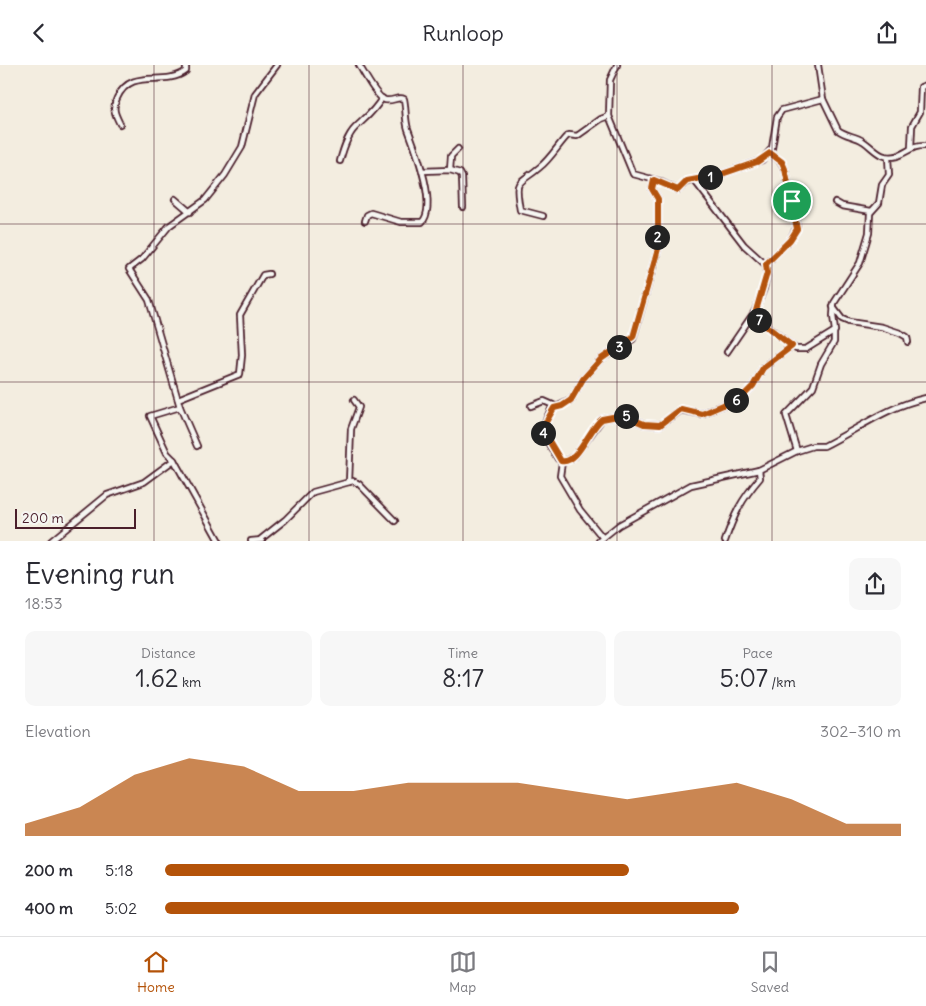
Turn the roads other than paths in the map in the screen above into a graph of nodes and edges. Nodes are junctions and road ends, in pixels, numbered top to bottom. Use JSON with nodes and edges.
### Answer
{"nodes":[{"id":1,"x":186,"y":65,"type":"edge"},
{"id":2,"x":277,"y":65,"type":"edge"},
{"id":3,"x":359,"y":65,"type":"edge"},
{"id":4,"x":617,"y":65,"type":"edge"},
{"id":5,"x":818,"y":65,"type":"edge"},
{"id":6,"x":926,"y":85,"type":"edge"},
{"id":7,"x":382,"y":98,"type":"junction"},
{"id":8,"x":823,"y":99,"type":"junction"},
{"id":9,"x":610,"y":117,"type":"junction"},
{"id":10,"x":120,"y":124,"type":"dead end"},
{"id":11,"x":926,"y":146,"type":"edge"},
{"id":12,"x":911,"y":147,"type":"junction"},
{"id":13,"x":458,"y":149,"type":"dead end"},
{"id":14,"x":770,"y":153,"type":"junction"},
{"id":15,"x":888,"y":157,"type":"junction"},
{"id":16,"x":340,"y":161,"type":"dead end"},
{"id":17,"x":450,"y":170,"type":"junction"},
{"id":18,"x":422,"y":171,"type":"junction"},
{"id":19,"x":654,"y":180,"type":"junction"},
{"id":20,"x":694,"y":180,"type":"junction"},
{"id":21,"x":175,"y":199,"type":"dead end"},
{"id":22,"x":835,"y":202,"type":"dead end"},
{"id":23,"x":463,"y":207,"type":"dead end"},
{"id":24,"x":871,"y":211,"type":"junction"},
{"id":25,"x":190,"y":212,"type":"junction"},
{"id":26,"x":543,"y":216,"type":"dead end"},
{"id":27,"x":365,"y":221,"type":"dead end"},
{"id":28,"x":766,"y":264,"type":"junction"},
{"id":29,"x":269,"y":274,"type":"dead end"},
{"id":30,"x":833,"y":307,"type":"junction"},
{"id":31,"x":755,"y":311,"type":"junction"},
{"id":32,"x":834,"y":333,"type":"junction"},
{"id":33,"x":908,"y":342,"type":"dead end"},
{"id":34,"x":792,"y":346,"type":"junction"},
{"id":35,"x":727,"y":352,"type":"dead end"},
{"id":36,"x":926,"y":398,"type":"edge"},
{"id":37,"x":178,"y":399,"type":"junction"},
{"id":38,"x":354,"y":400,"type":"dead end"},
{"id":39,"x":531,"y":406,"type":"dead end"},
{"id":40,"x":180,"y":407,"type":"junction"},
{"id":41,"x":554,"y":408,"type":"junction"},
{"id":42,"x":197,"y":446,"type":"dead end"},
{"id":43,"x":797,"y":451,"type":"junction"},
{"id":44,"x":174,"y":460,"type":"junction"},
{"id":45,"x":562,"y":462,"type":"junction"},
{"id":46,"x":759,"y":470,"type":"junction"},
{"id":47,"x":348,"y":482,"type":"junction"},
{"id":48,"x":395,"y":521,"type":"dead end"},
{"id":49,"x":261,"y":540,"type":"edge"},
{"id":50,"x":601,"y":540,"type":"edge"},
{"id":51,"x":52,"y":541,"type":"edge"},
{"id":52,"x":219,"y":541,"type":"edge"},
{"id":53,"x":251,"y":541,"type":"edge"},
{"id":54,"x":725,"y":541,"type":"edge"}],
"edges":[{"from":1,"to":10,"type":"street"},
{"from":2,"to":25,"type":"street"},
{"from":3,"to":7,"type":"street"},
{"from":4,"to":9,"type":"street"},
{"from":5,"to":8,"type":"street"},
{"from":6,"to":12,"type":"street"},
{"from":7,"to":16,"type":"street"},
{"from":7,"to":18,"type":"street"},
{"from":8,"to":14,"type":"street"},
{"from":8,"to":15,"type":"street"},
{"from":9,"to":19,"type":"street"},
{"from":9,"to":26,"type":"street"},
{"from":11,"to":12,"type":"street"},
{"from":12,"to":15,"type":"street"},
{"from":13,"to":17,"type":"street"},
{"from":14,"to":20,"type":"street"},
{"from":14,"to":28,"type":"street"},
{"from":15,"to":24,"type":"street"},
{"from":17,"to":18,"type":"street"},
{"from":17,"to":23,"type":"street"},
{"from":18,"to":27,"type":"street"},
{"from":19,"to":20,"type":"street"},
{"from":19,"to":41,"type":"street"},
{"from":20,"to":28,"type":"street"},
{"from":21,"to":25,"type":"street"},
{"from":22,"to":24,"type":"street"},
{"from":24,"to":30,"type":"street"},
{"from":25,"to":37,"type":"street"},
{"from":28,"to":31,"type":"street"},
{"from":29,"to":37,"type":"street"},
{"from":30,"to":32,"type":"street"},
{"from":30,"to":33,"type":"street"},
{"from":31,"to":34,"type":"street"},
{"from":31,"to":35,"type":"street"},
{"from":32,"to":34,"type":"street"},
{"from":32,"to":43,"type":"street"},
{"from":34,"to":45,"type":"street"},
{"from":36,"to":43,"type":"street"},
{"from":37,"to":40,"type":"street"},
{"from":38,"to":47,"type":"street"},
{"from":39,"to":41,"type":"street"},
{"from":40,"to":42,"type":"street"},
{"from":40,"to":44,"type":"street"},
{"from":41,"to":45,"type":"street"},
{"from":43,"to":46,"type":"street"},
{"from":44,"to":51,"type":"street"},
{"from":44,"to":52,"type":"street"},
{"from":45,"to":50,"type":"street"},
{"from":46,"to":50,"type":"street"},
{"from":46,"to":54,"type":"street"},
{"from":47,"to":48,"type":"street"},
{"from":47,"to":49,"type":"street"},
{"from":49,"to":53,"type":"street"}]}
